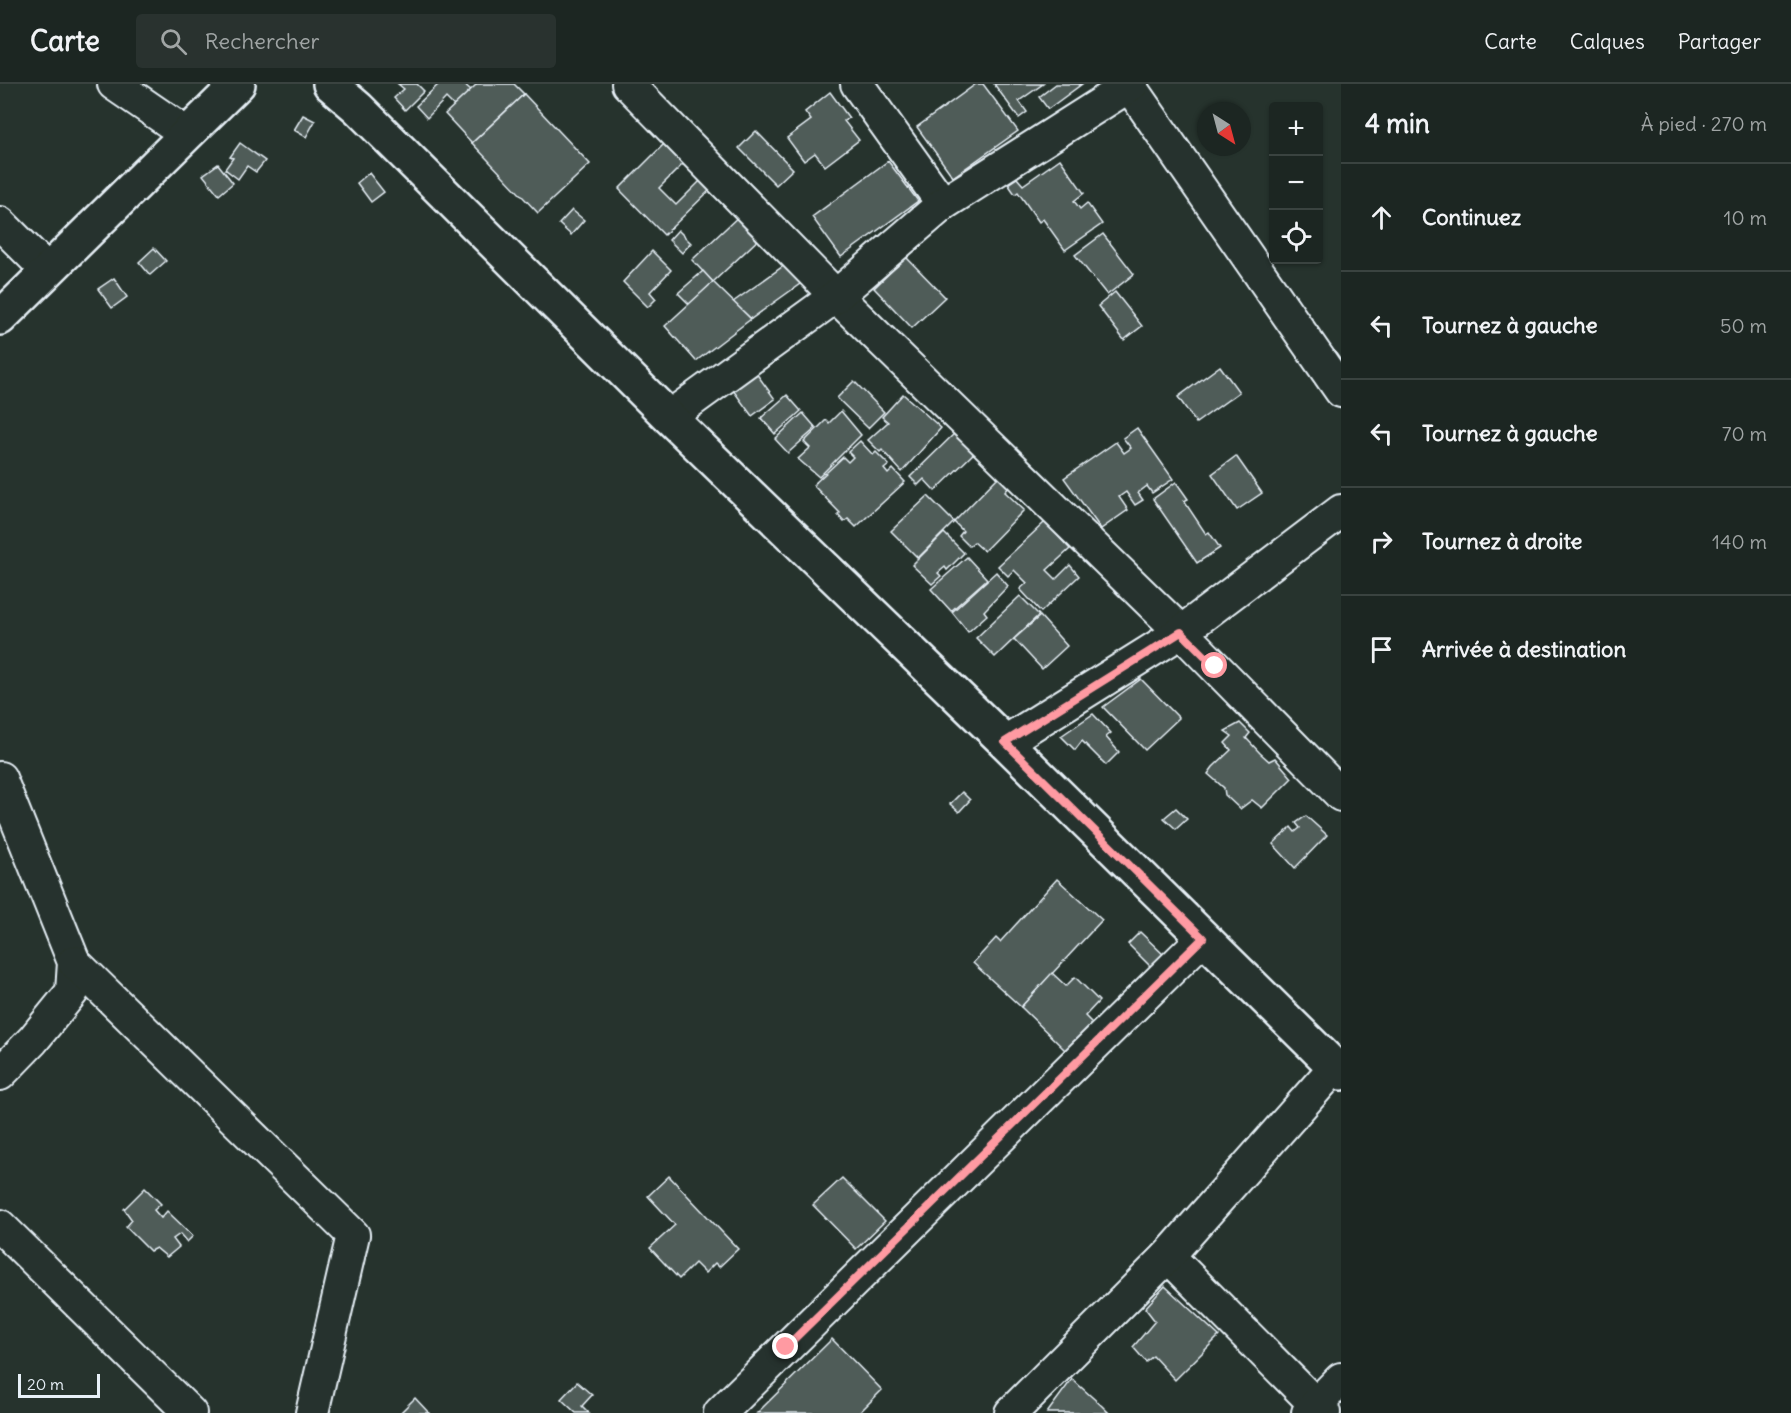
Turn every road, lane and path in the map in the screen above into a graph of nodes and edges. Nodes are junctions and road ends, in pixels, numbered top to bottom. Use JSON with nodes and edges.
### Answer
{"nodes":[{"id":1,"x":114,"y":84,"type":"edge"},
{"id":2,"x":238,"y":84,"type":"edge"},
{"id":3,"x":330,"y":84,"type":"edge"},
{"id":4,"x":628,"y":84,"type":"edge"},
{"id":5,"x":858,"y":84,"type":"edge"},
{"id":6,"x":1130,"y":85,"type":"edge"},
{"id":7,"x":187,"y":134,"type":"junction"},
{"id":8,"x":943,"y":204,"type":"junction"},
{"id":9,"x":0,"y":223,"type":"edge"},
{"id":10,"x":48,"y":271,"type":"junction"},
{"id":11,"x":836,"y":296,"type":"junction"},
{"id":12,"x":0,"y":318,"type":"edge"},
{"id":13,"x":1341,"y":391,"type":"edge"},
{"id":14,"x":669,"y":417,"type":"junction"},
{"id":15,"x":1341,"y":511,"type":"edge"},
{"id":16,"x":1181,"y":632,"type":"junction"},
{"id":17,"x":1005,"y":742,"type":"junction"},
{"id":18,"x":0,"y":778,"type":"edge"},
{"id":19,"x":1338,"y":786,"type":"edge"},
{"id":20,"x":1203,"y":938,"type":"junction"},
{"id":21,"x":74,"y":962,"type":"junction"},
{"id":22,"x":1338,"y":1070,"type":"edge"},
{"id":23,"x":0,"y":1074,"type":"edge"},
{"id":24,"x":0,"y":1226,"type":"edge"},
{"id":25,"x":1168,"y":1256,"type":"junction"},
{"id":26,"x":1341,"y":1379,"type":"edge"},
{"id":27,"x":173,"y":1407,"type":"edge"},
{"id":28,"x":1316,"y":1410,"type":"edge"},
{"id":29,"x":312,"y":1413,"type":"edge"},
{"id":30,"x":720,"y":1413,"type":"edge"},
{"id":31,"x":1011,"y":1413,"type":"edge"}],
"edges":[{"from":1,"to":7,"type":"street"},
{"from":2,"to":7,"type":"main road"},
{"from":3,"to":14,"type":"main road"},
{"from":4,"to":11,"type":"street"},
{"from":5,"to":8,"type":"street"},
{"from":6,"to":8,"type":"street"},
{"from":6,"to":13,"type":"street"},
{"from":7,"to":10,"type":"main road"},
{"from":8,"to":11,"type":"street"},
{"from":9,"to":10,"type":"street"},
{"from":10,"to":12,"type":"main road"},
{"from":11,"to":14,"type":"street"},
{"from":11,"to":16,"type":"street"},
{"from":14,"to":17,"type":"main road"},
{"from":15,"to":16,"type":"street"},
{"from":16,"to":17,"type":"street"},
{"from":16,"to":19,"type":"street"},
{"from":17,"to":20,"type":"main road"},
{"from":18,"to":21,"type":"street"},
{"from":20,"to":22,"type":"main road"},
{"from":20,"to":30,"type":"street"},
{"from":21,"to":23,"type":"street"},
{"from":21,"to":29,"type":"street"},
{"from":22,"to":25,"type":"street"},
{"from":24,"to":27,"type":"street"},
{"from":25,"to":28,"type":"street"},
{"from":25,"to":31,"type":"street"},
{"from":26,"to":28,"type":"street"}]}
